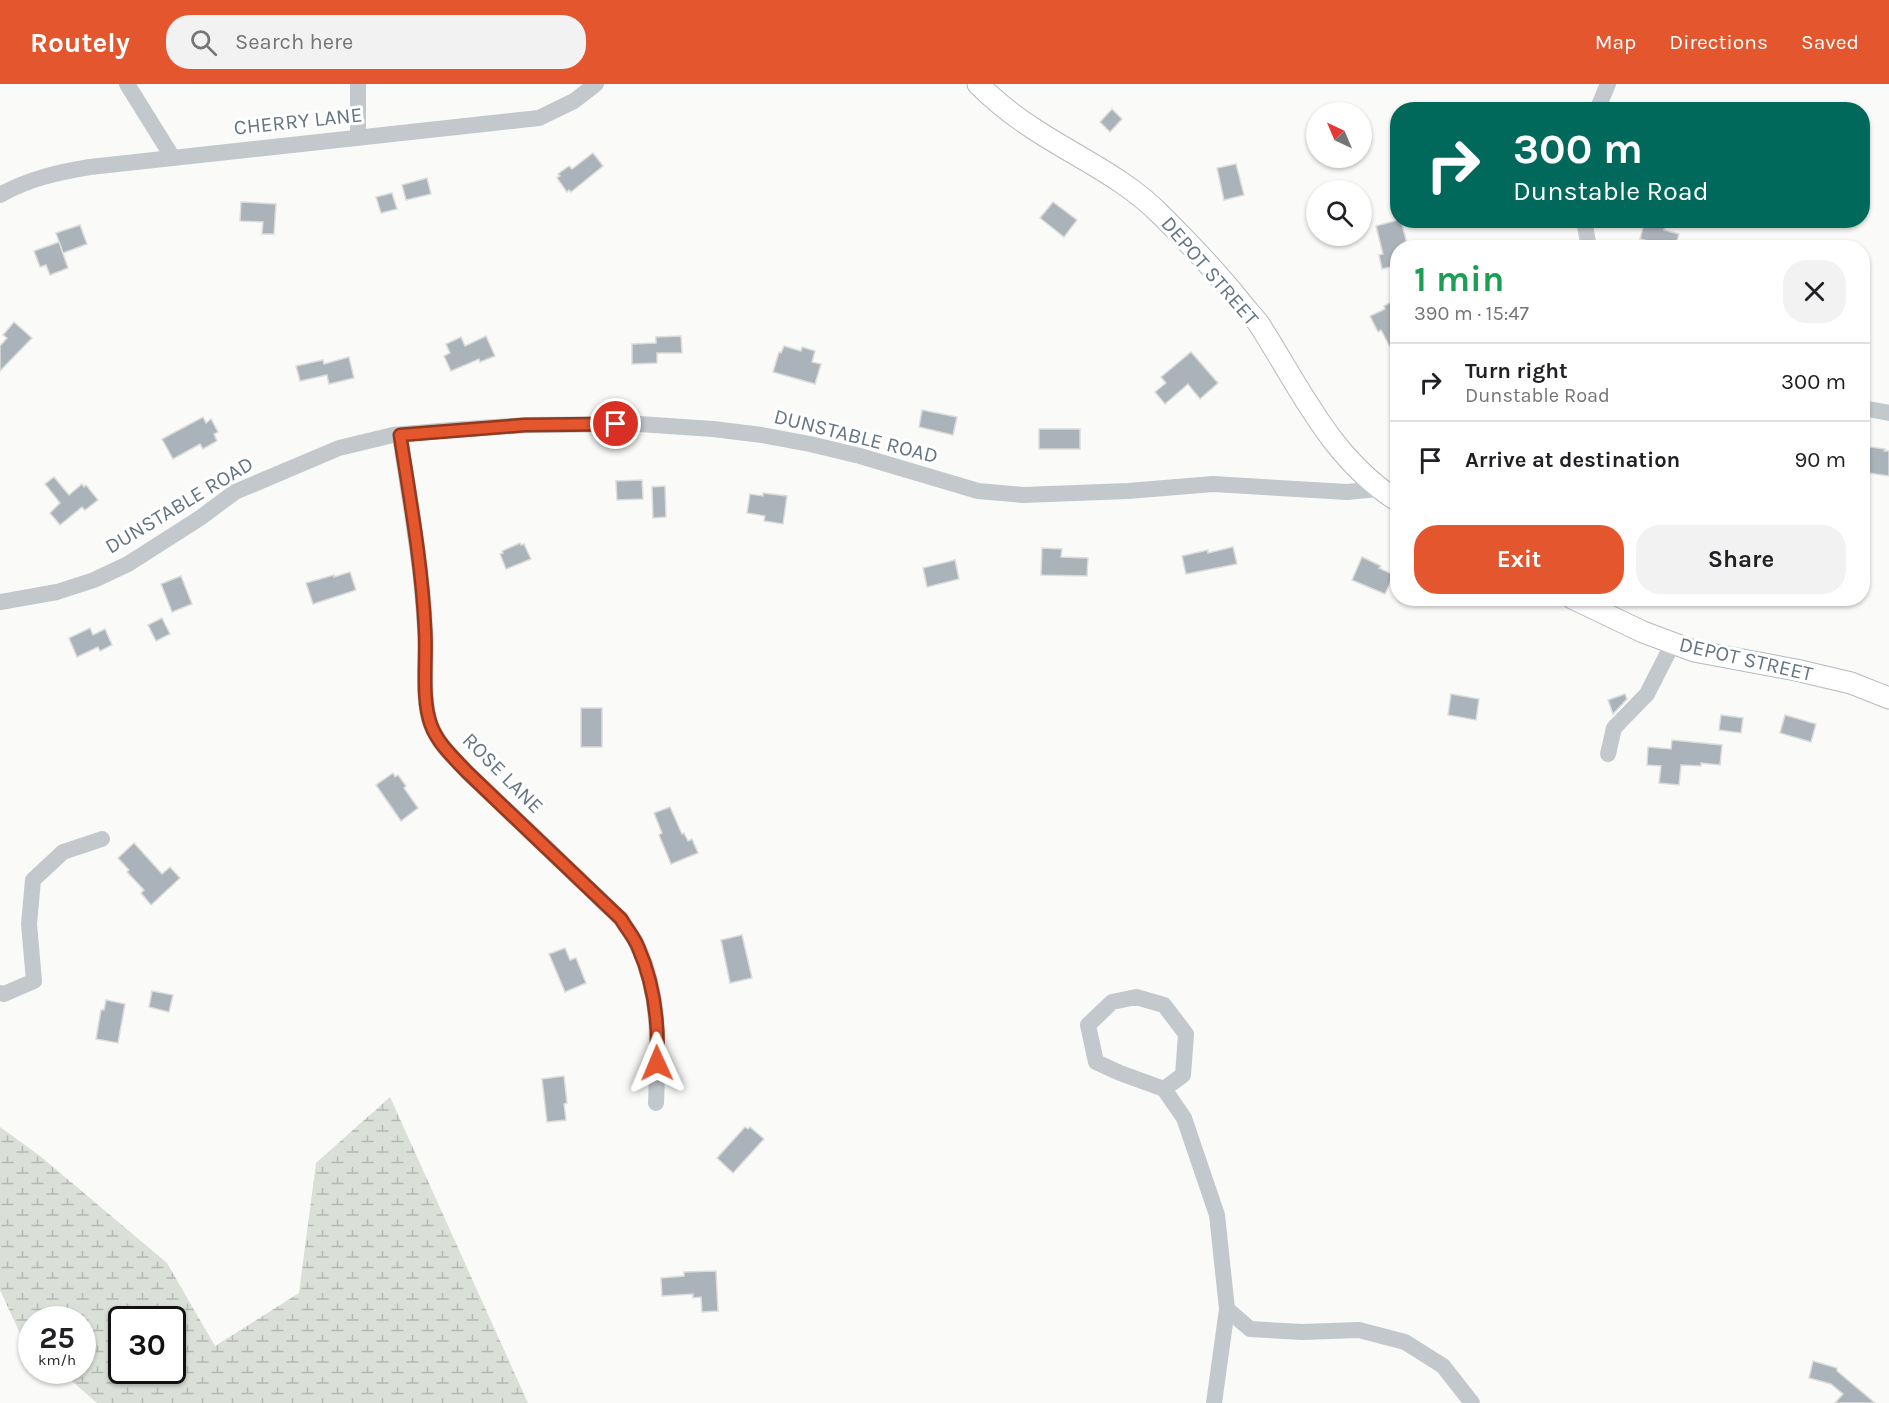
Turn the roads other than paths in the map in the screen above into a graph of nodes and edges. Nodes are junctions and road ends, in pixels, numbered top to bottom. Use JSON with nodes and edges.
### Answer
{"nodes":[{"id":1,"x":127,"y":84,"type":"edge"},
{"id":2,"x":358,"y":84,"type":"edge"},
{"id":3,"x":596,"y":84,"type":"edge"},
{"id":4,"x":978,"y":84,"type":"edge"},
{"id":5,"x":1608,"y":84,"type":"edge"},
{"id":6,"x":1600,"y":102,"type":"edge"},
{"id":7,"x":358,"y":137,"type":"junction"},
{"id":8,"x":173,"y":158,"type":"junction"},
{"id":9,"x":0,"y":195,"type":"edge"},
{"id":10,"x":1870,"y":409,"type":"edge"},
{"id":11,"x":1889,"y":413,"type":"edge"},
{"id":12,"x":400,"y":435,"type":"junction"},
{"id":13,"x":1378,"y":489,"type":"junction"},
{"id":14,"x":1390,"y":496,"type":"edge"},
{"id":15,"x":0,"y":602,"type":"edge"},
{"id":16,"x":1589,"y":606,"type":"edge"},
{"id":17,"x":1673,"y":643,"type":"junction"},
{"id":18,"x":1889,"y":698,"type":"edge"},
{"id":19,"x":1608,"y":754,"type":"dead end"},
{"id":20,"x":102,"y":839,"type":"dead end"},
{"id":21,"x":0,"y":993,"type":"edge"},
{"id":22,"x":1164,"y":1089,"type":"junction"},
{"id":23,"x":656,"y":1103,"type":"dead end"},
{"id":24,"x":1227,"y":1309,"type":"junction"},
{"id":25,"x":1214,"y":1403,"type":"edge"},
{"id":26,"x":1472,"y":1403,"type":"edge"}],
"edges":[{"from":1,"to":8,"type":"street"},
{"from":2,"to":7,"type":"street"},
{"from":3,"to":7,"type":"street","name":"CHERRY LANE"},
{"from":4,"to":13,"type":"main road","name":"DEPOT STREET"},
{"from":5,"to":6,"type":"street"},
{"from":7,"to":8,"type":"street","name":"CHERRY LANE"},
{"from":8,"to":9,"type":"street","name":"CHERRY LANE"},
{"from":10,"to":11,"type":"street"},
{"from":12,"to":13,"type":"street","name":"DUNSTABLE ROAD"},
{"from":12,"to":15,"type":"street","name":"DUNSTABLE ROAD"},
{"from":12,"to":23,"type":"street","name":"ROSE LANE"},
{"from":13,"to":14,"type":"main road","name":"DEPOT STREET"},
{"from":16,"to":17,"type":"main road","name":"DEPOT STREET"},
{"from":17,"to":18,"type":"main road","name":"DEPOT STREET"},
{"from":17,"to":19,"type":"street"},
{"from":20,"to":21,"type":"street"},
{"from":22,"to":22,"type":"street"},
{"from":22,"to":24,"type":"street"},
{"from":24,"to":25,"type":"street"},
{"from":24,"to":26,"type":"street"}]}
